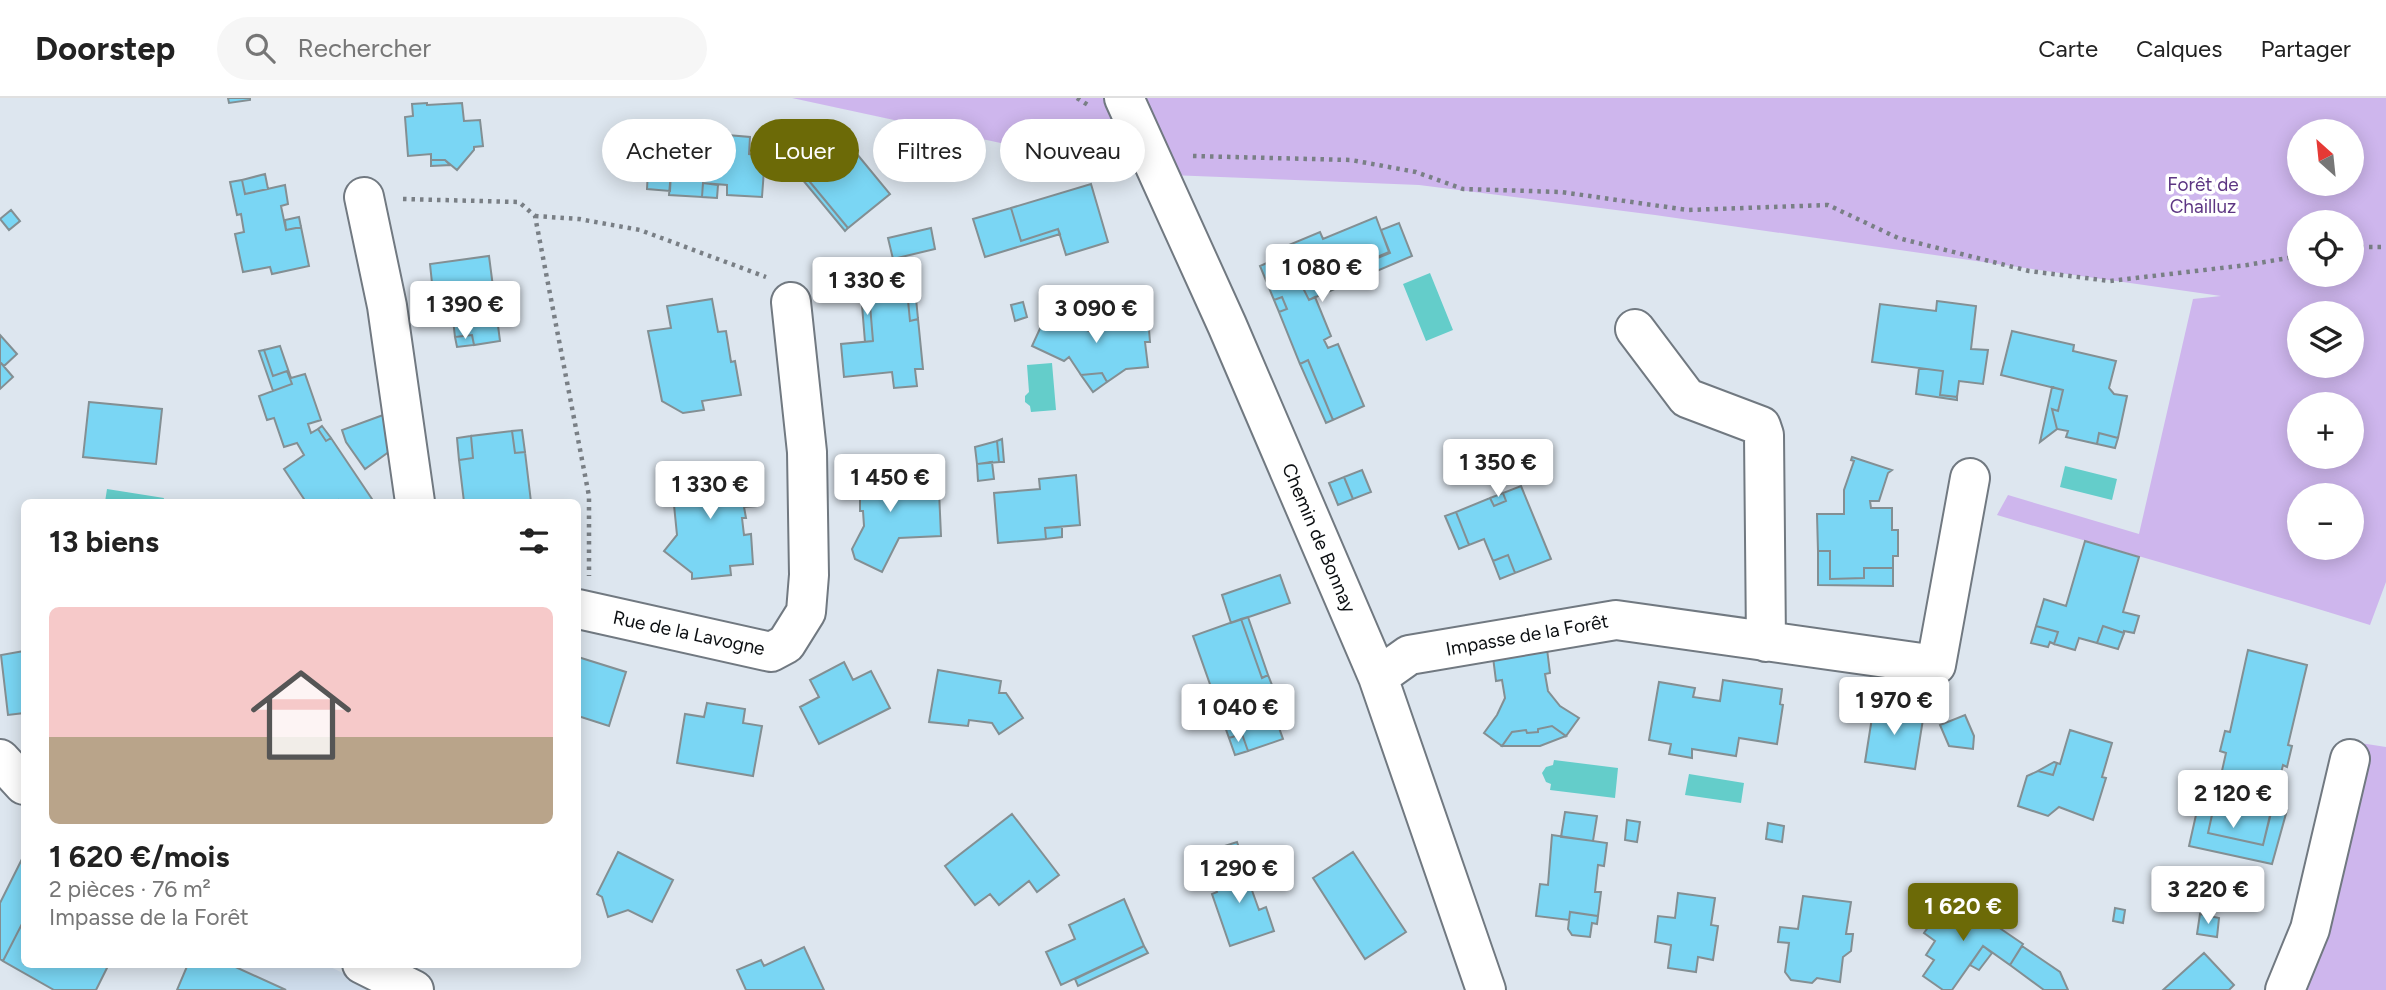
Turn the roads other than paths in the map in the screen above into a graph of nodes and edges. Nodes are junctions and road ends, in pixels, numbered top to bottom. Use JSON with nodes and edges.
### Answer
{"nodes":[{"id":1,"x":1124,"y":98,"type":"edge"},
{"id":2,"x":364,"y":197,"type":"road end"},
{"id":3,"x":791,"y":302,"type":"road end"},
{"id":4,"x":1635,"y":329,"type":"dead end"},
{"id":5,"x":1970,"y":478,"type":"dead end"},
{"id":6,"x":415,"y":499,"type":"edge"},
{"id":7,"x":583,"y":610,"type":"edge"},
{"id":8,"x":1766,"y":642,"type":"junction"},
{"id":9,"x":1378,"y":677,"type":"junction"},
{"id":10,"x":2350,"y":758,"type":"dead end"},
{"id":11,"x":0,"y":759,"type":"edge"},
{"id":12,"x":21,"y":782,"type":"edge"},
{"id":13,"x":370,"y":968,"type":"edge"},
{"id":14,"x":414,"y":990,"type":"edge"},
{"id":15,"x":1486,"y":990,"type":"edge"},
{"id":16,"x":2285,"y":990,"type":"edge"}],
"edges":[{"from":1,"to":9,"type":"street","name":"Chemin de Bonnay"},
{"from":2,"to":6,"type":"street"},
{"from":3,"to":7,"type":"street","name":"Rue de la Lavogne"},
{"from":4,"to":8,"type":"street"},
{"from":5,"to":8,"type":"street","name":"Impasse de la Forêt"},
{"from":8,"to":9,"type":"street","name":"Impasse de la Forêt"},
{"from":9,"to":15,"type":"street","name":"Chemin de Bonnay"},
{"from":10,"to":16,"type":"street"},
{"from":11,"to":12,"type":"street"},
{"from":13,"to":14,"type":"street"}]}
